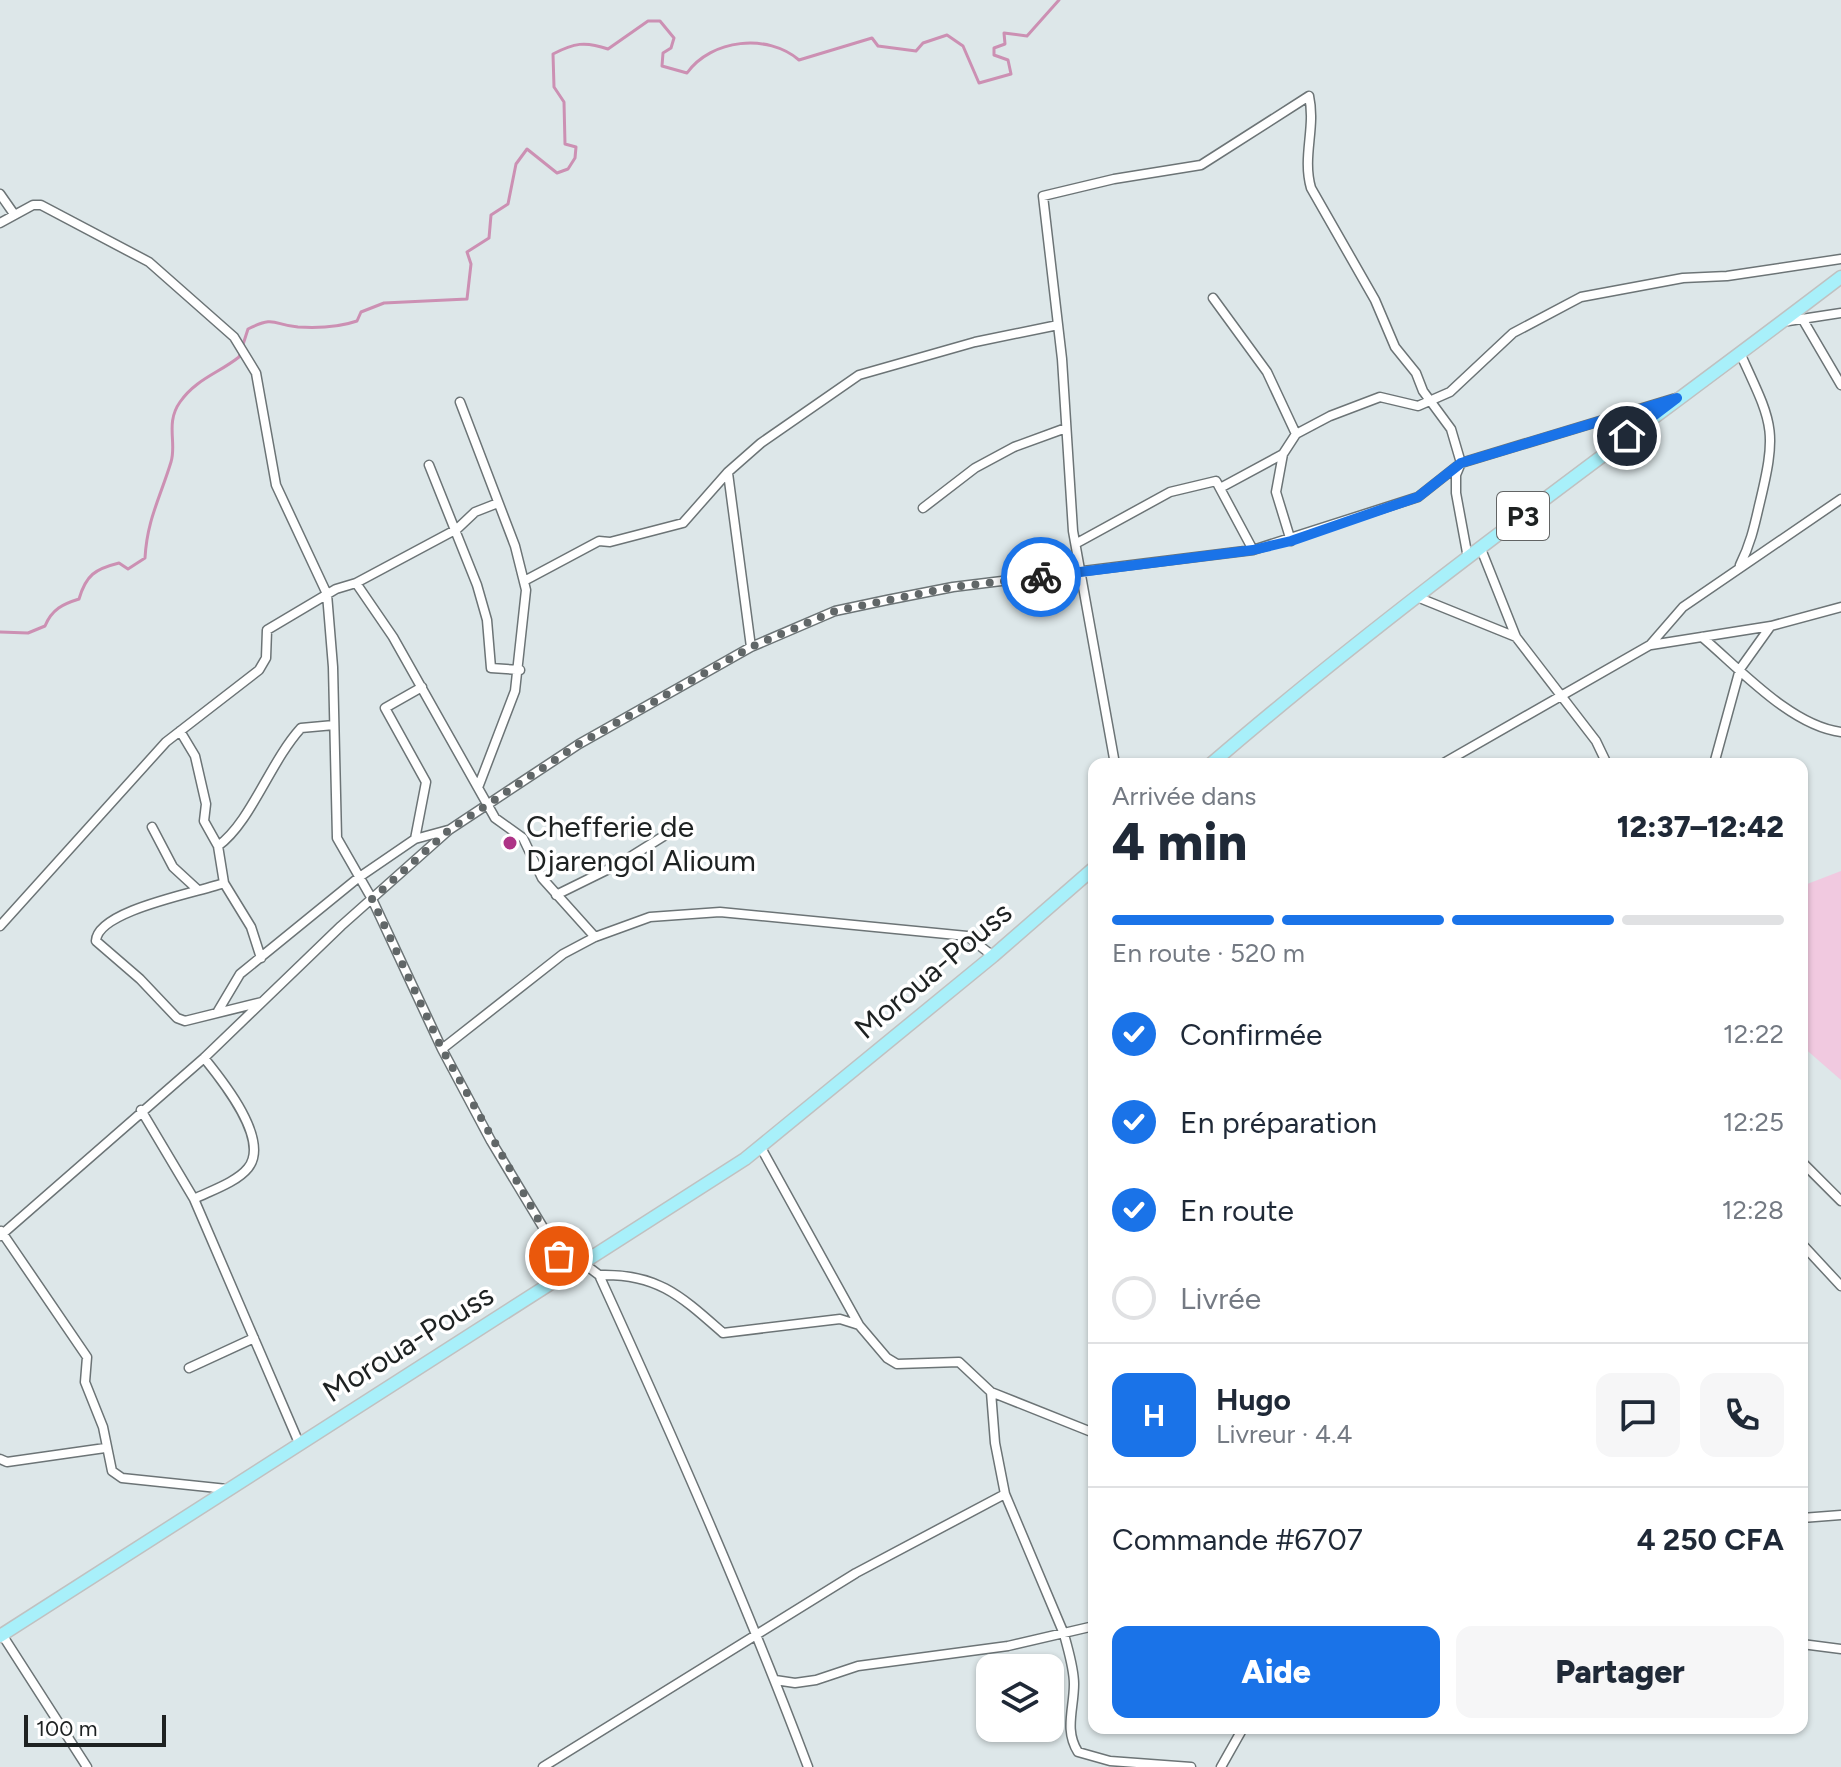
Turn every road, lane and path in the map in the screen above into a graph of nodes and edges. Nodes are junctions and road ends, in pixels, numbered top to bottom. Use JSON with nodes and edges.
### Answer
{"nodes":[{"id":1,"x":0,"y":194,"type":"edge"},
{"id":2,"x":14,"y":214,"type":"junction"},
{"id":3,"x":0,"y":223,"type":"edge"},
{"id":4,"x":1841,"y":259,"type":"edge"},
{"id":5,"x":1841,"y":277,"type":"edge"},
{"id":6,"x":1213,"y":298,"type":"dead end"},
{"id":7,"x":1841,"y":313,"type":"edge"},
{"id":8,"x":1803,"y":320,"type":"junction"},
{"id":9,"x":1782,"y":322,"type":"junction"},
{"id":10,"x":1058,"y":325,"type":"junction"},
{"id":11,"x":1740,"y":353,"type":"junction"},
{"id":12,"x":1841,"y":385,"type":"edge"},
{"id":13,"x":1677,"y":398,"type":"junction"},
{"id":14,"x":460,"y":402,"type":"dead end"},
{"id":15,"x":1431,"y":402,"type":"junction"},
{"id":16,"x":1066,"y":428,"type":"junction"},
{"id":17,"x":1296,"y":434,"type":"junction"},
{"id":18,"x":1283,"y":454,"type":"junction"},
{"id":19,"x":1461,"y":463,"type":"junction"},
{"id":20,"x":429,"y":465,"type":"dead end"},
{"id":21,"x":728,"y":472,"type":"junction"},
{"id":22,"x":1222,"y":487,"type":"junction"},
{"id":23,"x":1841,"y":499,"type":"edge"},
{"id":24,"x":498,"y":503,"type":"junction"},
{"id":25,"x":923,"y":508,"type":"dead end"},
{"id":26,"x":457,"y":529,"type":"junction"},
{"id":27,"x":1291,"y":541,"type":"junction"},
{"id":28,"x":1077,"y":543,"type":"junction"},
{"id":29,"x":1481,"y":549,"type":"junction"},
{"id":30,"x":1253,"y":550,"type":"junction"},
{"id":31,"x":1468,"y":559,"type":"junction"},
{"id":32,"x":1739,"y":568,"type":"junction"},
{"id":33,"x":1083,"y":572,"type":"junction"},
{"id":34,"x":526,"y":580,"type":"junction"},
{"id":35,"x":356,"y":583,"type":"junction"},
{"id":36,"x":327,"y":594,"type":"junction"},
{"id":37,"x":1417,"y":597,"type":"junction"},
{"id":38,"x":1841,"y":607,"type":"edge"},
{"id":39,"x":1771,"y":626,"type":"junction"},
{"id":40,"x":1516,"y":637,"type":"junction"},
{"id":41,"x":1702,"y":637,"type":"junction"},
{"id":42,"x":1650,"y":645,"type":"junction"},
{"id":43,"x":751,"y":647,"type":"junction"},
{"id":44,"x":1740,"y":669,"type":"junction"},
{"id":45,"x":520,"y":670,"type":"junction"},
{"id":46,"x":422,"y":687,"type":"junction"},
{"id":47,"x":1562,"y":696,"type":"junction"},
{"id":48,"x":334,"y":725,"type":"junction"},
{"id":49,"x":180,"y":731,"type":"junction"},
{"id":50,"x":1841,"y":732,"type":"edge"},
{"id":51,"x":1114,"y":758,"type":"edge"},
{"id":52,"x":1218,"y":758,"type":"edge"},
{"id":53,"x":1453,"y":758,"type":"edge"},
{"id":54,"x":1603,"y":758,"type":"edge"},
{"id":55,"x":1716,"y":758,"type":"edge"},
{"id":56,"x":479,"y":785,"type":"junction"},
{"id":57,"x":489,"y":806,"type":"junction"},
{"id":58,"x":152,"y":827,"type":"dead end"},
{"id":59,"x":449,"y":830,"type":"junction"},
{"id":60,"x":667,"y":834,"type":"dead end"},
{"id":61,"x":415,"y":839,"type":"junction"},
{"id":62,"x":218,"y":846,"type":"junction"},
{"id":63,"x":1088,"y":873,"type":"edge"},
{"id":64,"x":358,"y":878,"type":"junction"},
{"id":65,"x":224,"y":883,"type":"junction"},
{"id":66,"x":198,"y":890,"type":"junction"},
{"id":67,"x":556,"y":895,"type":"junction"},
{"id":68,"x":372,"y":899,"type":"junction"},
{"id":69,"x":0,"y":926,"type":"edge"},
{"id":70,"x":595,"y":937,"type":"junction"},
{"id":71,"x":993,"y":956,"type":"junction"},
{"id":72,"x":261,"y":958,"type":"junction"},
{"id":73,"x":262,"y":1002,"type":"junction"},
{"id":74,"x":218,"y":1011,"type":"junction"},
{"id":75,"x":442,"y":1049,"type":"junction"},
{"id":76,"x":204,"y":1058,"type":"junction"},
{"id":77,"x":141,"y":1110,"type":"junction"},
{"id":78,"x":760,"y":1146,"type":"junction"},
{"id":79,"x":1808,"y":1168,"type":"edge"},
{"id":80,"x":194,"y":1199,"type":"junction"},
{"id":81,"x":1841,"y":1201,"type":"edge"},
{"id":82,"x":1,"y":1233,"type":"edge"},
{"id":83,"x":1808,"y":1250,"type":"edge"},
{"id":84,"x":583,"y":1263,"type":"junction"},
{"id":85,"x":570,"y":1272,"type":"junction"},
{"id":86,"x":599,"y":1275,"type":"junction"},
{"id":87,"x":1841,"y":1286,"type":"edge"},
{"id":88,"x":859,"y":1325,"type":"junction"},
{"id":89,"x":254,"y":1338,"type":"junction"},
{"id":90,"x":189,"y":1368,"type":"dead end"},
{"id":91,"x":991,"y":1392,"type":"junction"},
{"id":92,"x":1088,"y":1432,"type":"edge"},
{"id":93,"x":299,"y":1443,"type":"junction"},
{"id":94,"x":105,"y":1448,"type":"junction"},
{"id":95,"x":0,"y":1459,"type":"edge"},
{"id":96,"x":227,"y":1489,"type":"junction"},
{"id":97,"x":1005,"y":1494,"type":"junction"},
{"id":98,"x":1841,"y":1515,"type":"edge"},
{"id":99,"x":1808,"y":1518,"type":"edge"},
{"id":100,"x":1088,"y":1628,"type":"edge"},
{"id":101,"x":757,"y":1632,"type":"junction"},
{"id":102,"x":1,"y":1634,"type":"edge"},
{"id":103,"x":1064,"y":1634,"type":"junction"},
{"id":104,"x":1808,"y":1645,"type":"edge"},
{"id":105,"x":1841,"y":1649,"type":"edge"},
{"id":106,"x":775,"y":1680,"type":"junction"},
{"id":107,"x":1240,"y":1734,"type":"edge"},
{"id":108,"x":87,"y":1767,"type":"edge"},
{"id":109,"x":543,"y":1767,"type":"edge"},
{"id":110,"x":808,"y":1767,"type":"edge"},
{"id":111,"x":1191,"y":1767,"type":"edge"},
{"id":112,"x":1221,"y":1767,"type":"edge"}],
"edges":[{"from":1,"to":2,"type":"street"},
{"from":2,"to":3,"type":"street"},
{"from":2,"to":36,"type":"street"},
{"from":4,"to":15,"type":"street"},
{"from":5,"to":9,"type":"main road","number":"P3"},
{"from":6,"to":17,"type":"street"},
{"from":7,"to":8,"type":"street"},
{"from":8,"to":9,"type":"street"},
{"from":8,"to":12,"type":"street"},
{"from":9,"to":11,"type":"main road","number":"P3"},
{"from":10,"to":15,"type":"street"},
{"from":10,"to":16,"type":"street"},
{"from":10,"to":21,"type":"street"},
{"from":11,"to":13,"type":"main road","number":"P3"},
{"from":11,"to":32,"type":"street"},
{"from":13,"to":19,"type":"street"},
{"from":13,"to":29,"type":"main road","number":"P3"},
{"from":14,"to":24,"type":"street"},
{"from":15,"to":17,"type":"street"},
{"from":15,"to":19,"type":"street"},
{"from":16,"to":25,"type":"street"},
{"from":16,"to":28,"type":"street"},
{"from":17,"to":18,"type":"street"},
{"from":18,"to":22,"type":"street"},
{"from":18,"to":27,"type":"street"},
{"from":19,"to":27,"type":"street"},
{"from":19,"to":31,"type":"street"},
{"from":20,"to":26,"type":"street"},
{"from":21,"to":34,"type":"street"},
{"from":21,"to":43,"type":"street"},
{"from":22,"to":28,"type":"street"},
{"from":22,"to":30,"type":"street"},
{"from":23,"to":32,"type":"street"},
{"from":24,"to":26,"type":"street"},
{"from":24,"to":34,"type":"street"},
{"from":26,"to":35,"type":"street"},
{"from":26,"to":45,"type":"street"},
{"from":27,"to":30,"type":"street"},
{"from":28,"to":33,"type":"street"},
{"from":29,"to":31,"type":"main road","number":"P3"},
{"from":29,"to":40,"type":"street"},
{"from":30,"to":33,"type":"street"},
{"from":31,"to":37,"type":"main road","number":"P3"},
{"from":32,"to":42,"type":"street"},
{"from":33,"to":43,"type":"street"},
{"from":33,"to":51,"type":"street"},
{"from":34,"to":45,"type":"street"},
{"from":35,"to":36,"type":"street"},
{"from":35,"to":46,"type":"street"},
{"from":36,"to":48,"type":"street"},
{"from":36,"to":49,"type":"street"},
{"from":37,"to":40,"type":"street"},
{"from":37,"to":52,"type":"main road","number":"P3"},
{"from":38,"to":39,"type":"street"},
{"from":39,"to":41,"type":"street"},
{"from":39,"to":44,"type":"street"},
{"from":40,"to":47,"type":"street"},
{"from":41,"to":42,"type":"street"},
{"from":41,"to":44,"type":"street"},
{"from":42,"to":47,"type":"street"},
{"from":43,"to":57,"type":"street"},
{"from":44,"to":50,"type":"street"},
{"from":44,"to":55,"type":"street"},
{"from":45,"to":56,"type":"street"},
{"from":46,"to":56,"type":"street"},
{"from":46,"to":61,"type":"street"},
{"from":47,"to":53,"type":"street"},
{"from":47,"to":54,"type":"street"},
{"from":48,"to":62,"type":"street"},
{"from":48,"to":64,"type":"street"},
{"from":49,"to":62,"type":"street"},
{"from":49,"to":69,"type":"street"},
{"from":56,"to":57,"type":"street"},
{"from":57,"to":59,"type":"street"},
{"from":57,"to":67,"type":"street"},
{"from":58,"to":66,"type":"street"},
{"from":59,"to":61,"type":"street"},
{"from":59,"to":68,"type":"street"},
{"from":60,"to":67,"type":"street"},
{"from":61,"to":64,"type":"street"},
{"from":62,"to":65,"type":"street"},
{"from":63,"to":71,"type":"main road","name":"Moroua-Pouss"},
{"from":64,"to":68,"type":"street"},
{"from":64,"to":72,"type":"street"},
{"from":65,"to":66,"type":"street"},
{"from":65,"to":72,"type":"street"},
{"from":66,"to":74,"type":"street"},
{"from":67,"to":70,"type":"street"},
{"from":68,"to":73,"type":"street"},
{"from":68,"to":75,"type":"street"},
{"from":70,"to":71,"type":"street"},
{"from":70,"to":75,"type":"street"},
{"from":71,"to":78,"type":"main road","name":"Moroua-Pouss"},
{"from":72,"to":74,"type":"street"},
{"from":73,"to":74,"type":"street"},
{"from":73,"to":76,"type":"street"},
{"from":75,"to":85,"type":"street"},
{"from":76,"to":77,"type":"street"},
{"from":76,"to":80,"type":"street"},
{"from":77,"to":80,"type":"street"},
{"from":77,"to":82,"type":"street"},
{"from":78,"to":84,"type":"main road","name":"Moroua-Pouss"},
{"from":78,"to":88,"type":"street"},
{"from":79,"to":81,"type":"street"},
{"from":80,"to":89,"type":"street"},
{"from":82,"to":94,"type":"street"},
{"from":83,"to":87,"type":"street"},
{"from":84,"to":85,"type":"main road","name":"Moroua-Pouss"},
{"from":84,"to":86,"type":"street"},
{"from":85,"to":93,"type":"main road","name":"Moroua-Pouss"},
{"from":86,"to":88,"type":"street"},
{"from":86,"to":101,"type":"street"},
{"from":88,"to":91,"type":"street"},
{"from":89,"to":90,"type":"street"},
{"from":89,"to":93,"type":"street"},
{"from":91,"to":92,"type":"street"},
{"from":91,"to":97,"type":"street"},
{"from":93,"to":96,"type":"main road","name":"Moroua-Pouss"},
{"from":94,"to":95,"type":"street"},
{"from":94,"to":96,"type":"street"},
{"from":96,"to":102,"type":"main road","name":"Moroua-Pouss"},
{"from":97,"to":101,"type":"street"},
{"from":97,"to":103,"type":"street"},
{"from":98,"to":99,"type":"street"},
{"from":100,"to":103,"type":"street"},
{"from":101,"to":106,"type":"street"},
{"from":101,"to":109,"type":"street"},
{"from":102,"to":108,"type":"street"},
{"from":103,"to":106,"type":"street"},
{"from":103,"to":111,"type":"street"},
{"from":104,"to":105,"type":"street"},
{"from":106,"to":110,"type":"street"},
{"from":107,"to":112,"type":"street"}]}
